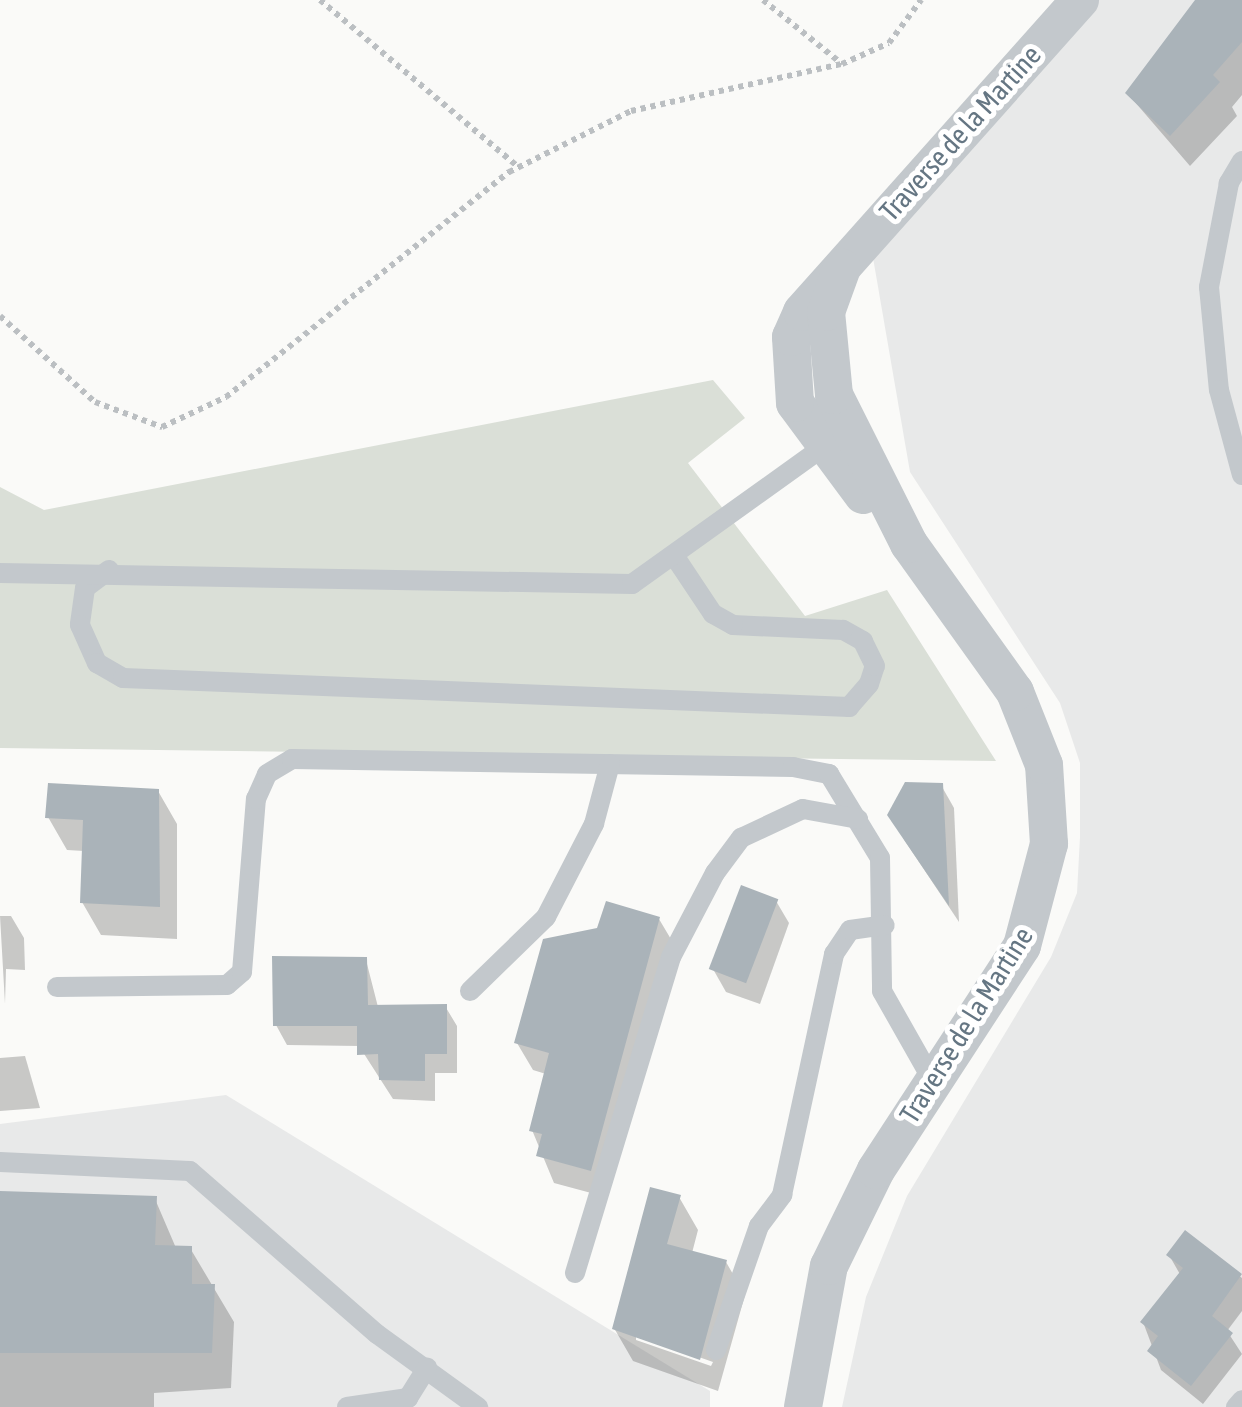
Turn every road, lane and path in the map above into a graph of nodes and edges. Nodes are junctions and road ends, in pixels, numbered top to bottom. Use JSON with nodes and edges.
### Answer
{"nodes":[{"id":1,"x":320,"y":0,"type":"edge"},
{"id":2,"x":763,"y":0,"type":"edge"},
{"id":3,"x":921,"y":0,"type":"edge"},
{"id":4,"x":1080,"y":0,"type":"edge"},
{"id":5,"x":842,"y":64,"type":"junction"},
{"id":6,"x":1242,"y":161,"type":"edge"},
{"id":7,"x":518,"y":167,"type":"junction"},
{"id":8,"x":0,"y":316,"type":"edge"},
{"id":9,"x":834,"y":439,"type":"junction"},
{"id":10,"x":1242,"y":475,"type":"edge"},
{"id":11,"x":677,"y":560,"type":"junction"},
{"id":12,"x":108,"y":570,"type":"junction"},
{"id":13,"x":0,"y":573,"type":"edge"},
{"id":14,"x":610,"y":764,"type":"junction"},
{"id":15,"x":858,"y":819,"type":"junction"},
{"id":16,"x":885,"y":924,"type":"junction"},
{"id":17,"x":57,"y":987,"type":"dead end"},
{"id":18,"x":470,"y":992,"type":"dead end"},
{"id":19,"x":932,"y":1081,"type":"junction"},
{"id":20,"x":0,"y":1162,"type":"edge"},
{"id":21,"x":575,"y":1272,"type":"dead end"},
{"id":22,"x":716,"y":1350,"type":"dead end"},
{"id":23,"x":427,"y":1366,"type":"junction"},
{"id":24,"x":1242,"y":1400,"type":"edge"},
{"id":25,"x":348,"y":1407,"type":"edge"},
{"id":26,"x":478,"y":1407,"type":"edge"},
{"id":27,"x":803,"y":1407,"type":"edge"},
{"id":28,"x":1236,"y":1407,"type":"edge"}],
"edges":[{"from":1,"to":7,"type":"path"},
{"from":2,"to":5,"type":"path"},
{"from":3,"to":5,"type":"path"},
{"from":4,"to":9,"type":"street","name":"Traverse de la Martine"},
{"from":5,"to":7,"type":"path"},
{"from":6,"to":10,"type":"lane"},
{"from":7,"to":8,"type":"path"},
{"from":9,"to":11,"type":"lane"},
{"from":9,"to":19,"type":"street","name":"Traverse de la Martine"},
{"from":11,"to":12,"type":"lane"},
{"from":11,"to":12,"type":"lane"},
{"from":12,"to":13,"type":"lane"},
{"from":14,"to":15,"type":"lane"},
{"from":14,"to":17,"type":"lane"},
{"from":14,"to":18,"type":"lane"},
{"from":15,"to":16,"type":"lane"},
{"from":15,"to":21,"type":"lane"},
{"from":16,"to":19,"type":"lane"},
{"from":16,"to":22,"type":"lane"},
{"from":19,"to":27,"type":"street","name":"Traverse de la Martine"},
{"from":20,"to":23,"type":"lane"},
{"from":23,"to":25,"type":"lane"},
{"from":23,"to":26,"type":"lane"},
{"from":24,"to":28,"type":"lane"}]}
